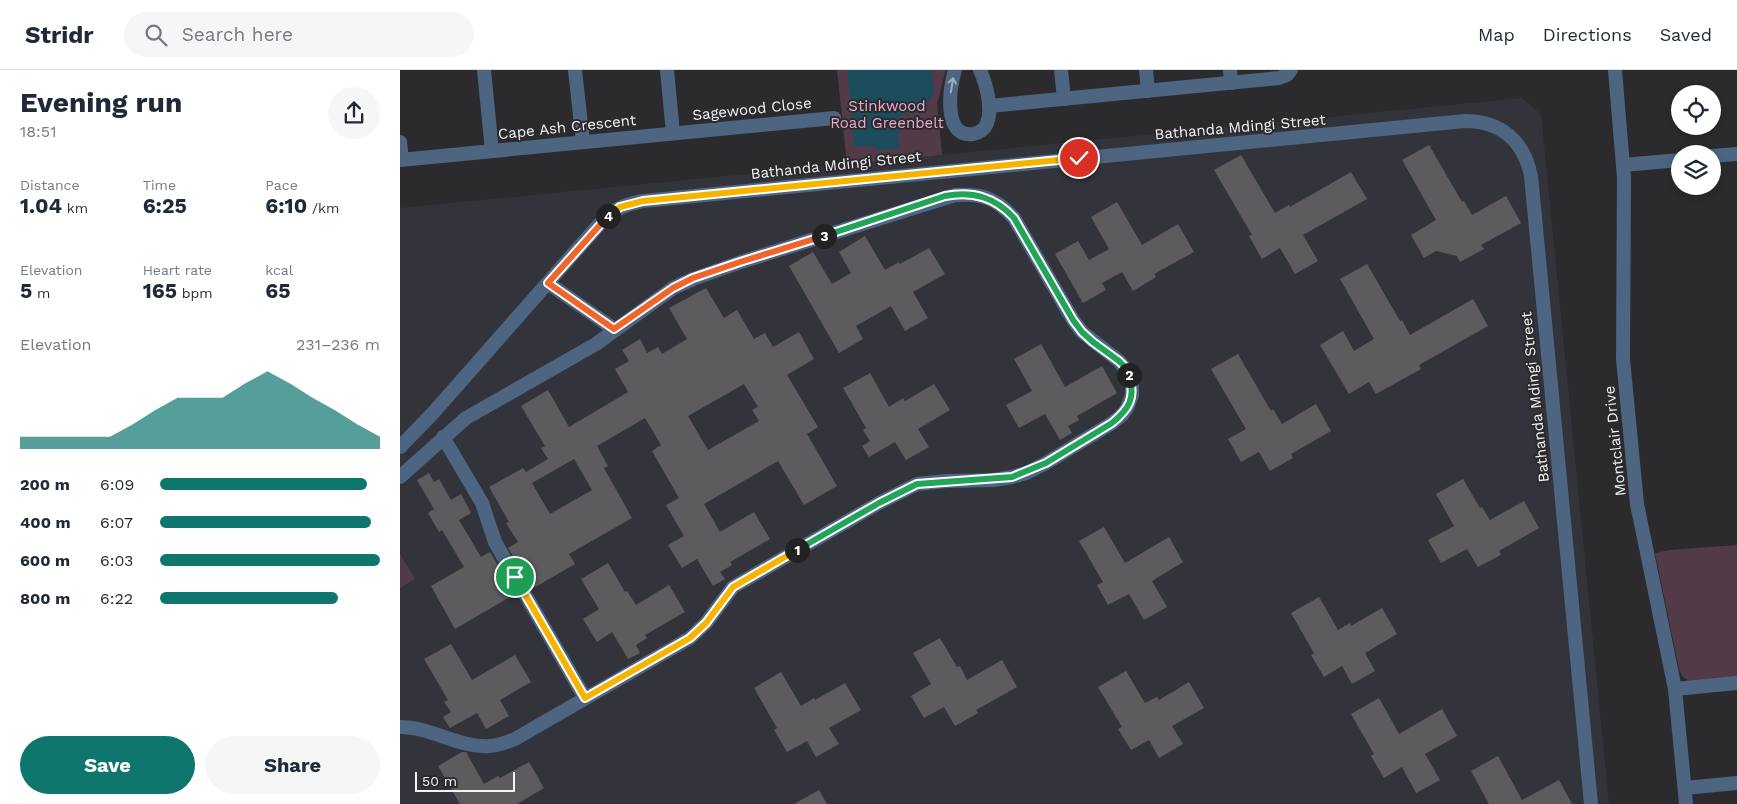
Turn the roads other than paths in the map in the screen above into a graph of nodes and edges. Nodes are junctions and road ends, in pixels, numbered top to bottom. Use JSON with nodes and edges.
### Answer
{"nodes":[{"id":1,"x":484,"y":70,"type":"edge"},
{"id":2,"x":575,"y":70,"type":"edge"},
{"id":3,"x":667,"y":70,"type":"edge"},
{"id":4,"x":955,"y":70,"type":"edge"},
{"id":5,"x":980,"y":70,"type":"edge"},
{"id":6,"x":1061,"y":70,"type":"edge"},
{"id":7,"x":1146,"y":70,"type":"edge"},
{"id":8,"x":1291,"y":70,"type":"edge"},
{"id":9,"x":1615,"y":70,"type":"edge"},
{"id":10,"x":1231,"y":76,"type":"edge"},
{"id":11,"x":1148,"y":91,"type":"junction"},
{"id":12,"x":1064,"y":99,"type":"junction"},
{"id":13,"x":989,"y":106,"type":"junction"},
{"id":14,"x":834,"y":118,"type":"dead end"},
{"id":15,"x":673,"y":133,"type":"junction"},
{"id":16,"x":400,"y":142,"type":"edge"},
{"id":17,"x":583,"y":142,"type":"junction"},
{"id":18,"x":492,"y":151,"type":"junction"},
{"id":19,"x":1737,"y":154,"type":"edge"},
{"id":20,"x":1721,"y":155,"type":"edge"},
{"id":21,"x":401,"y":160,"type":"edge"},
{"id":22,"x":1671,"y":161,"type":"edge"},
{"id":23,"x":1623,"y":165,"type":"junction"},
{"id":24,"x":548,"y":283,"type":"junction"},
{"id":25,"x":614,"y":329,"type":"junction"},
{"id":26,"x":443,"y":437,"type":"junction"},
{"id":27,"x":400,"y":447,"type":"edge"},
{"id":28,"x":400,"y":477,"type":"edge"},
{"id":29,"x":1737,"y":683,"type":"edge"},
{"id":30,"x":1675,"y":690,"type":"junction"},
{"id":31,"x":585,"y":698,"type":"junction"},
{"id":32,"x":400,"y":727,"type":"edge"},
{"id":33,"x":1737,"y":783,"type":"edge"},
{"id":34,"x":1685,"y":788,"type":"junction"},
{"id":35,"x":1591,"y":804,"type":"edge"},
{"id":36,"x":1686,"y":804,"type":"edge"}],
"edges":[{"from":1,"to":18,"type":"street"},
{"from":2,"to":17,"type":"street"},
{"from":3,"to":15,"type":"street"},
{"from":13,"to":4,"type":"street","one_way":true},
{"from":5,"to":13,"type":"street"},
{"from":6,"to":12,"type":"street"},
{"from":7,"to":11,"type":"street"},
{"from":8,"to":10,"type":"street"},
{"from":9,"to":23,"type":"street","name":"Montclair Drive"},
{"from":10,"to":11,"type":"street"},
{"from":11,"to":12,"type":"street"},
{"from":12,"to":13,"type":"street"},
{"from":14,"to":15,"type":"street","name":"Sagewood Close"},
{"from":15,"to":17,"type":"street","name":"Cape Ash Crescent"},
{"from":16,"to":21,"type":"street"},
{"from":17,"to":18,"type":"street","name":"Cape Ash Crescent"},
{"from":18,"to":21,"type":"street","name":"Cape Ash Crescent"},
{"from":19,"to":20,"type":"street"},
{"from":22,"to":23,"type":"street"},
{"from":23,"to":30,"type":"street","name":"Montclair Drive"},
{"from":24,"to":25,"type":"street"},
{"from":24,"to":27,"type":"street","name":"Bathanda Mdingi Street"},
{"from":24,"to":35,"type":"street","name":"Bathanda Mdingi Street"},
{"from":25,"to":26,"type":"street"},
{"from":25,"to":31,"type":"street"},
{"from":26,"to":28,"type":"street"},
{"from":26,"to":31,"type":"street"},
{"from":29,"to":30,"type":"street"},
{"from":30,"to":34,"type":"street","name":"Montclair Drive"},
{"from":31,"to":32,"type":"street"},
{"from":33,"to":34,"type":"street"},
{"from":34,"to":36,"type":"street","name":"Montclair Drive"}]}
